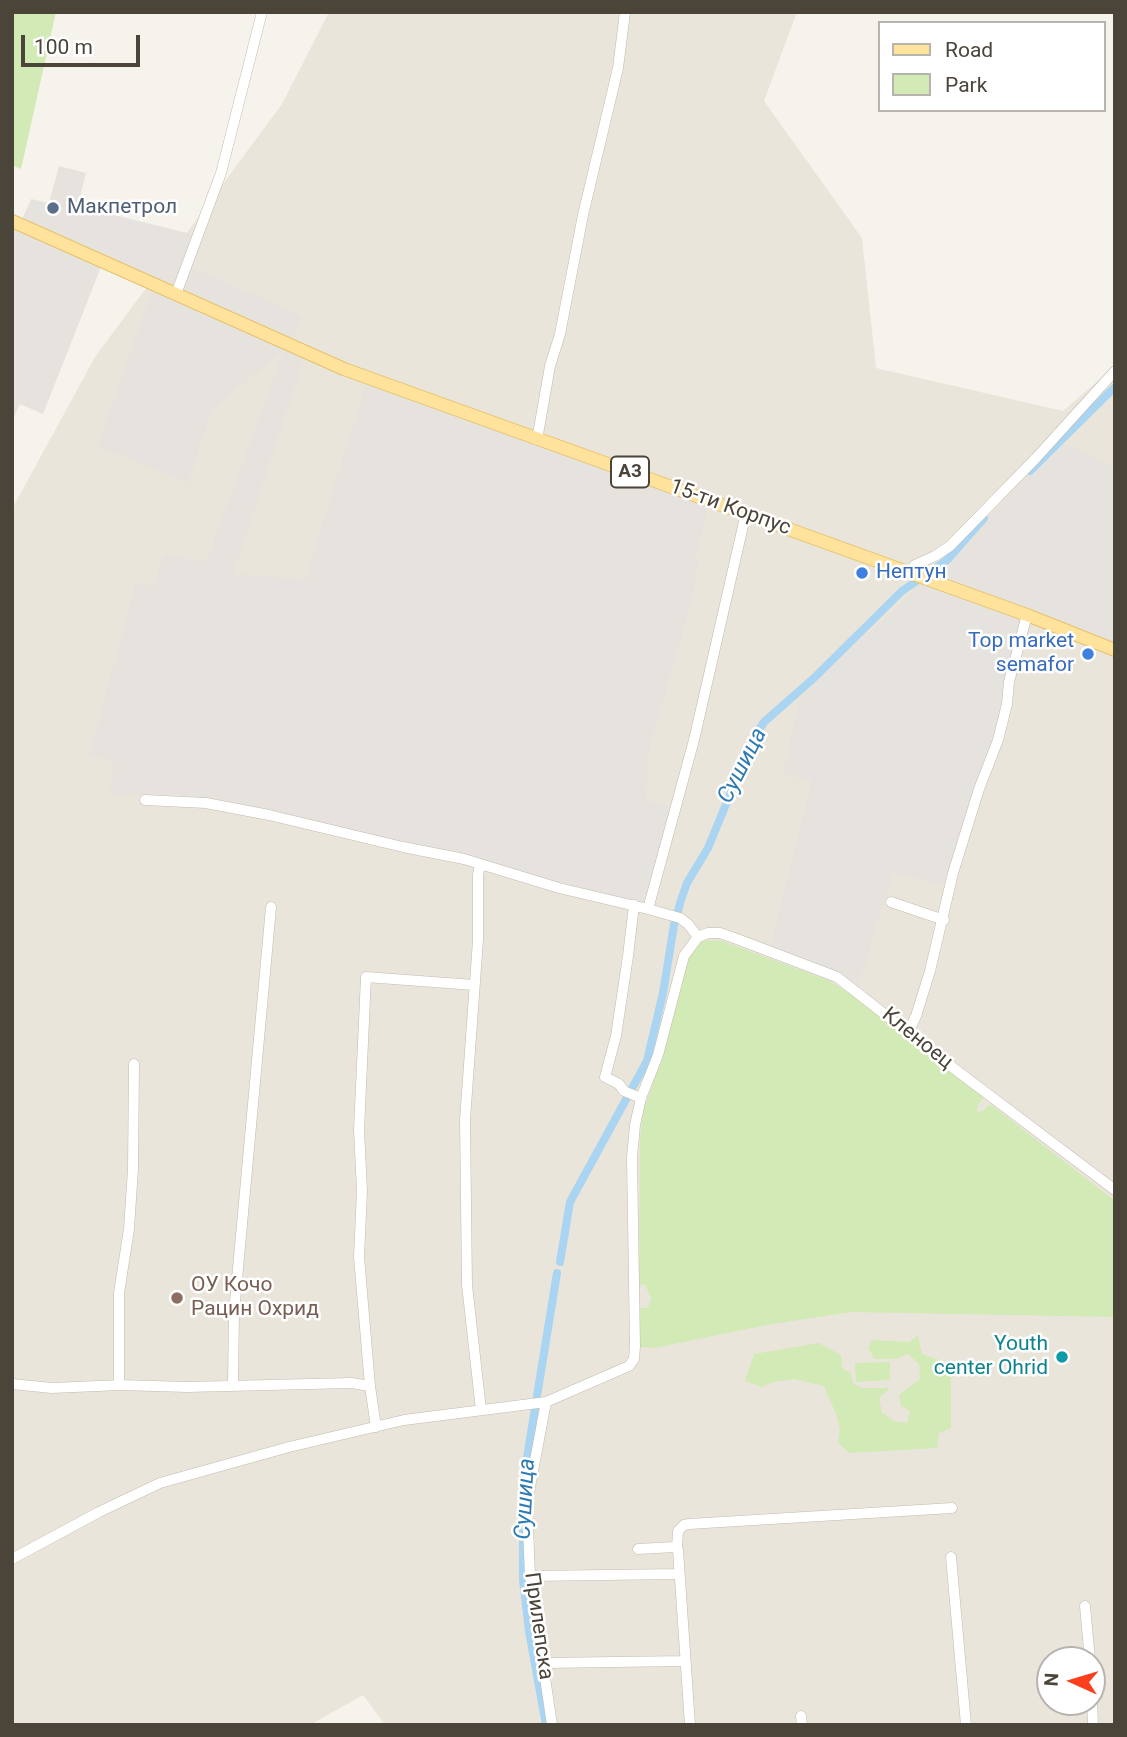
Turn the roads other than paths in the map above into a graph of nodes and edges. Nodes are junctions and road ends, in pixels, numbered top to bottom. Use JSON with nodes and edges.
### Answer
{"nodes":[{"id":1,"x":262,"y":12,"type":"edge"},
{"id":2,"x":625,"y":12,"type":"edge"},
{"id":3,"x":12,"y":221,"type":"edge"},
{"id":4,"x":176,"y":294,"type":"junction"},
{"id":5,"x":1115,"y":371,"type":"edge"},
{"id":6,"x":537,"y":440,"type":"junction"},
{"id":7,"x":746,"y":513,"type":"junction"},
{"id":8,"x":912,"y":574,"type":"junction"},
{"id":9,"x":1027,"y":615,"type":"junction"},
{"id":10,"x":1115,"y":650,"type":"edge"},
{"id":11,"x":145,"y":800,"type":"dead end"},
{"id":12,"x":480,"y":864,"type":"junction"},
{"id":13,"x":891,"y":902,"type":"dead end"},
{"id":14,"x":634,"y":905,"type":"junction"},
{"id":15,"x":271,"y":906,"type":"dead end"},
{"id":16,"x":648,"y":909,"type":"junction"},
{"id":17,"x":944,"y":920,"type":"junction"},
{"id":18,"x":698,"y":937,"type":"junction"},
{"id":19,"x":474,"y":985,"type":"junction"},
{"id":20,"x":908,"y":1033,"type":"junction"},
{"id":21,"x":134,"y":1064,"type":"dead end"},
{"id":22,"x":632,"y":1094,"type":"junction"},
{"id":23,"x":1115,"y":1189,"type":"edge"},
{"id":24,"x":12,"y":1384,"type":"edge"},
{"id":25,"x":233,"y":1384,"type":"junction"},
{"id":26,"x":119,"y":1385,"type":"junction"},
{"id":27,"x":370,"y":1386,"type":"junction"},
{"id":28,"x":546,"y":1402,"type":"junction"},
{"id":29,"x":481,"y":1410,"type":"junction"},
{"id":30,"x":376,"y":1427,"type":"junction"},
{"id":31,"x":952,"y":1508,"type":"dead end"},
{"id":32,"x":677,"y":1548,"type":"junction"},
{"id":33,"x":638,"y":1549,"type":"dead end"},
{"id":34,"x":951,"y":1557,"type":"dead end"},
{"id":35,"x":12,"y":1559,"type":"edge"},
{"id":36,"x":679,"y":1574,"type":"junction"},
{"id":37,"x":530,"y":1576,"type":"junction"},
{"id":38,"x":1085,"y":1606,"type":"dead end"},
{"id":39,"x":1089,"y":1646,"type":"edge"},
{"id":40,"x":685,"y":1661,"type":"junction"},
{"id":41,"x":543,"y":1663,"type":"junction"},
{"id":42,"x":552,"y":1725,"type":"edge"},
{"id":43,"x":690,"y":1725,"type":"edge"},
{"id":44,"x":966,"y":1725,"type":"edge"}],
"edges":[{"from":1,"to":4,"type":"street"},
{"from":2,"to":6,"type":"street"},
{"from":3,"to":4,"type":"main road","number":"A3"},
{"from":4,"to":6,"type":"main road","name":"15-ти Корпус","number":"A3"},
{"from":5,"to":8,"type":"street"},
{"from":6,"to":7,"type":"main road","name":"15-ти Корпус","number":"A3"},
{"from":7,"to":8,"type":"main road","name":"15-ти Корпус","number":"A3"},
{"from":7,"to":16,"type":"street"},
{"from":8,"to":9,"type":"main road","name":"15-ти Корпус","number":"A3"},
{"from":9,"to":10,"type":"main road","name":"15-ти Корпус","number":"A3"},
{"from":9,"to":17,"type":"street"},
{"from":11,"to":12,"type":"street"},
{"from":12,"to":14,"type":"street"},
{"from":12,"to":19,"type":"street"},
{"from":13,"to":17,"type":"street"},
{"from":14,"to":16,"type":"street"},
{"from":14,"to":22,"type":"street"},
{"from":15,"to":25,"type":"street"},
{"from":16,"to":18,"type":"street"},
{"from":17,"to":20,"type":"street"},
{"from":18,"to":20,"type":"street","name":"Кленоец"},
{"from":18,"to":22,"type":"street"},
{"from":19,"to":27,"type":"street"},
{"from":19,"to":29,"type":"street"},
{"from":20,"to":23,"type":"street","name":"Кленоец"},
{"from":21,"to":26,"type":"street"},
{"from":22,"to":28,"type":"street"},
{"from":24,"to":26,"type":"street"},
{"from":25,"to":26,"type":"street"},
{"from":25,"to":27,"type":"street"},
{"from":27,"to":30,"type":"street"},
{"from":28,"to":29,"type":"street"},
{"from":28,"to":37,"type":"street","name":"Прилепска"},
{"from":29,"to":30,"type":"street"},
{"from":30,"to":35,"type":"street"},
{"from":31,"to":32,"type":"street"},
{"from":32,"to":33,"type":"street"},
{"from":32,"to":36,"type":"street"},
{"from":34,"to":44,"type":"street"},
{"from":36,"to":37,"type":"street"},
{"from":36,"to":40,"type":"street"},
{"from":37,"to":41,"type":"street","name":"Прилепска"},
{"from":38,"to":39,"type":"street"},
{"from":40,"to":41,"type":"street"},
{"from":40,"to":43,"type":"street"},
{"from":41,"to":42,"type":"street","name":"Прилепска"}]}
